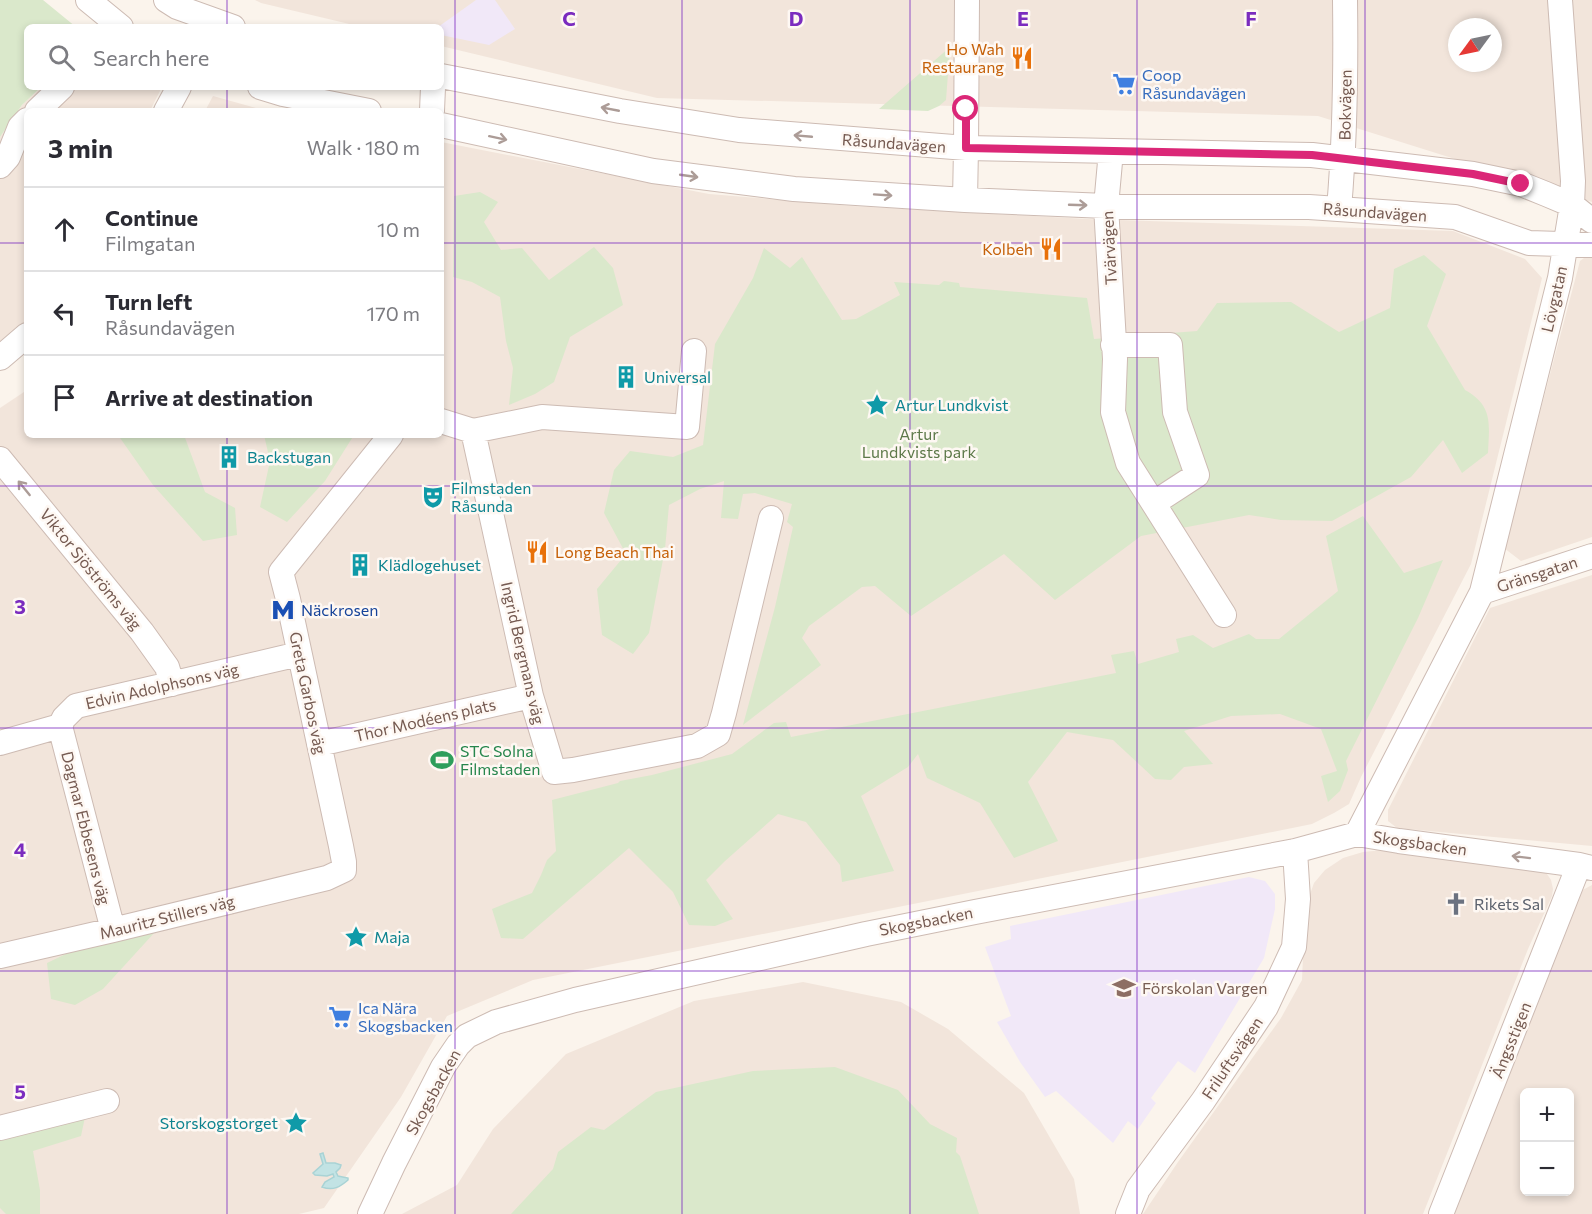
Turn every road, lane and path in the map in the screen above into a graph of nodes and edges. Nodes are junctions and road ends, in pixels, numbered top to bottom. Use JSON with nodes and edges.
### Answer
{"nodes":[{"id":1,"x":88,"y":0,"type":"edge"},
{"id":2,"x":166,"y":0,"type":"edge"},
{"id":3,"x":967,"y":0,"type":"edge"},
{"id":4,"x":1345,"y":0,"type":"edge"},
{"id":5,"x":1560,"y":0,"type":"edge"},
{"id":6,"x":206,"y":22,"type":"edge"},
{"id":7,"x":117,"y":24,"type":"edge"},
{"id":8,"x":444,"y":77,"type":"edge"},
{"id":9,"x":59,"y":90,"type":"edge"},
{"id":10,"x":176,"y":90,"type":"edge"},
{"id":11,"x":270,"y":90,"type":"edge"},
{"id":12,"x":433,"y":90,"type":"edge"},
{"id":13,"x":40,"y":108,"type":"edge"},
{"id":14,"x":168,"y":108,"type":"edge"},
{"id":15,"x":354,"y":108,"type":"edge"},
{"id":16,"x":432,"y":108,"type":"edge"},
{"id":17,"x":24,"y":123,"type":"edge"},
{"id":18,"x":444,"y":126,"type":"edge"},
{"id":19,"x":966,"y":148,"type":"junction"},
{"id":20,"x":1111,"y":151,"type":"junction"},
{"id":21,"x":1344,"y":158,"type":"junction"},
{"id":22,"x":0,"y":166,"type":"edge"},
{"id":23,"x":965,"y":200,"type":"junction"},
{"id":24,"x":1572,"y":205,"type":"junction"},
{"id":25,"x":1106,"y":206,"type":"junction"},
{"id":26,"x":1339,"y":209,"type":"junction"},
{"id":27,"x":1592,"y":221,"type":"edge"},
{"id":28,"x":1566,"y":244,"type":"junction"},
{"id":29,"x":1592,"y":246,"type":"edge"},
{"id":30,"x":24,"y":338,"type":"edge"},
{"id":31,"x":1113,"y":345,"type":"junction"},
{"id":32,"x":694,"y":351,"type":"dead end"},
{"id":33,"x":0,"y":358,"type":"edge"},
{"id":34,"x":444,"y":422,"type":"edge"},
{"id":35,"x":473,"y":431,"type":"junction"},
{"id":36,"x":389,"y":438,"type":"edge"},
{"id":37,"x":0,"y":459,"type":"edge"},
{"id":38,"x":1154,"y":503,"type":"junction"},
{"id":39,"x":771,"y":518,"type":"dead end"},
{"id":40,"x":1592,"y":556,"type":"edge"},
{"id":41,"x":1482,"y":592,"type":"junction"},
{"id":42,"x":1224,"y":615,"type":"dead end"},
{"id":43,"x":299,"y":654,"type":"junction"},
{"id":44,"x":172,"y":684,"type":"junction"},
{"id":45,"x":531,"y":696,"type":"junction"},
{"id":46,"x":60,"y":726,"type":"junction"},
{"id":47,"x":0,"y":743,"type":"edge"},
{"id":48,"x":319,"y":744,"type":"junction"},
{"id":49,"x":1357,"y":834,"type":"junction"},
{"id":50,"x":1296,"y":851,"type":"junction"},
{"id":51,"x":1586,"y":866,"type":"edge"},
{"id":52,"x":333,"y":876,"type":"joint"},
{"id":53,"x":113,"y":930,"type":"junction"},
{"id":54,"x":0,"y":956,"type":"edge"},
{"id":55,"x":107,"y":1101,"type":"dead end"},
{"id":56,"x":0,"y":1128,"type":"edge"},
{"id":57,"x":370,"y":1214,"type":"edge"},
{"id":58,"x":1128,"y":1214,"type":"edge"},
{"id":59,"x":1441,"y":1214,"type":"edge"}],
"edges":[{"from":1,"to":7,"type":"street"},
{"from":2,"to":6,"type":"street"},
{"from":3,"to":19,"type":"street"},
{"from":4,"to":21,"type":"street","name":"Bokvägen"},
{"from":5,"to":24,"type":"street","name":"Lövgatan"},
{"from":19,"to":8,"type":"street","name":"Råsundavägen","one_way":true},
{"from":9,"to":13,"type":"street"},
{"from":10,"to":14,"type":"street"},
{"from":11,"to":15,"type":"street"},
{"from":12,"to":16,"type":"street"},
{"from":17,"to":22,"type":"street"},
{"from":18,"to":23,"type":"street","name":"Råsundavägen","one_way":true},
{"from":19,"to":20,"type":"street","name":"Råsundavägen"},
{"from":19,"to":23,"type":"street"},
{"from":20,"to":21,"type":"street","name":"Råsundavägen"},
{"from":20,"to":25,"type":"street","name":"Tvärvägen"},
{"from":21,"to":24,"type":"street","name":"Råsundavägen"},
{"from":21,"to":26,"type":"street","name":"Bokvägen"},
{"from":23,"to":25,"type":"street","name":"Råsundavägen","one_way":true},
{"from":24,"to":27,"type":"street","name":"Råsundavägen"},
{"from":24,"to":28,"type":"street","name":"Lövgatan"},
{"from":25,"to":26,"type":"street","name":"Råsundavägen"},
{"from":25,"to":31,"type":"street","name":"Tvärvägen"},
{"from":26,"to":28,"type":"street","name":"Råsundavägen"},
{"from":28,"to":29,"type":"street","name":"Råsundavägen"},
{"from":28,"to":41,"type":"street","name":"Lövgatan"},
{"from":30,"to":33,"type":"street"},
{"from":31,"to":38,"type":"street","name":"Tvärvägen"},
{"from":31,"to":38,"type":"street"},
{"from":32,"to":35,"type":"street"},
{"from":34,"to":35,"type":"street"},
{"from":35,"to":45,"type":"street","name":"Ingrid Bergmans väg"},
{"from":36,"to":43,"type":"street","name":"Greta Garbos väg"},
{"from":44,"to":37,"type":"street","name":"Viktor Sjöströms väg","one_way":true},
{"from":38,"to":42,"type":"street","name":"Tvärvägen"},
{"from":39,"to":45,"type":"street","name":"Ingrid Bergmans väg"},
{"from":40,"to":41,"type":"street","name":"Gränsgatan"},
{"from":41,"to":49,"type":"street"},
{"from":43,"to":44,"type":"street","name":"Edvin Adolphsons väg"},
{"from":43,"to":48,"type":"street","name":"Greta Garbos väg"},
{"from":44,"to":46,"type":"street","name":"Edvin Adolphsons väg"},
{"from":45,"to":48,"type":"street","name":"Thor Modéens plats"},
{"from":46,"to":47,"type":"street"},
{"from":46,"to":53,"type":"street","name":"Dagmar Ebbesens väg"},
{"from":48,"to":52,"type":"street","name":"Greta Garbos väg"},
{"from":49,"to":50,"type":"street","name":"Skogsbacken"},
{"from":51,"to":49,"type":"street","name":"Skogsbacken","one_way":true},
{"from":50,"to":57,"type":"street","name":"Skogsbacken"},
{"from":50,"to":58,"type":"street","name":"Friluftsvägen"},
{"from":51,"to":59,"type":"street","name":"Ängsstigen"},
{"from":52,"to":53,"type":"street","name":"Mauritz Stillers väg"},
{"from":53,"to":54,"type":"street","name":"Mauritz Stillers väg"},
{"from":55,"to":56,"type":"street"}]}
